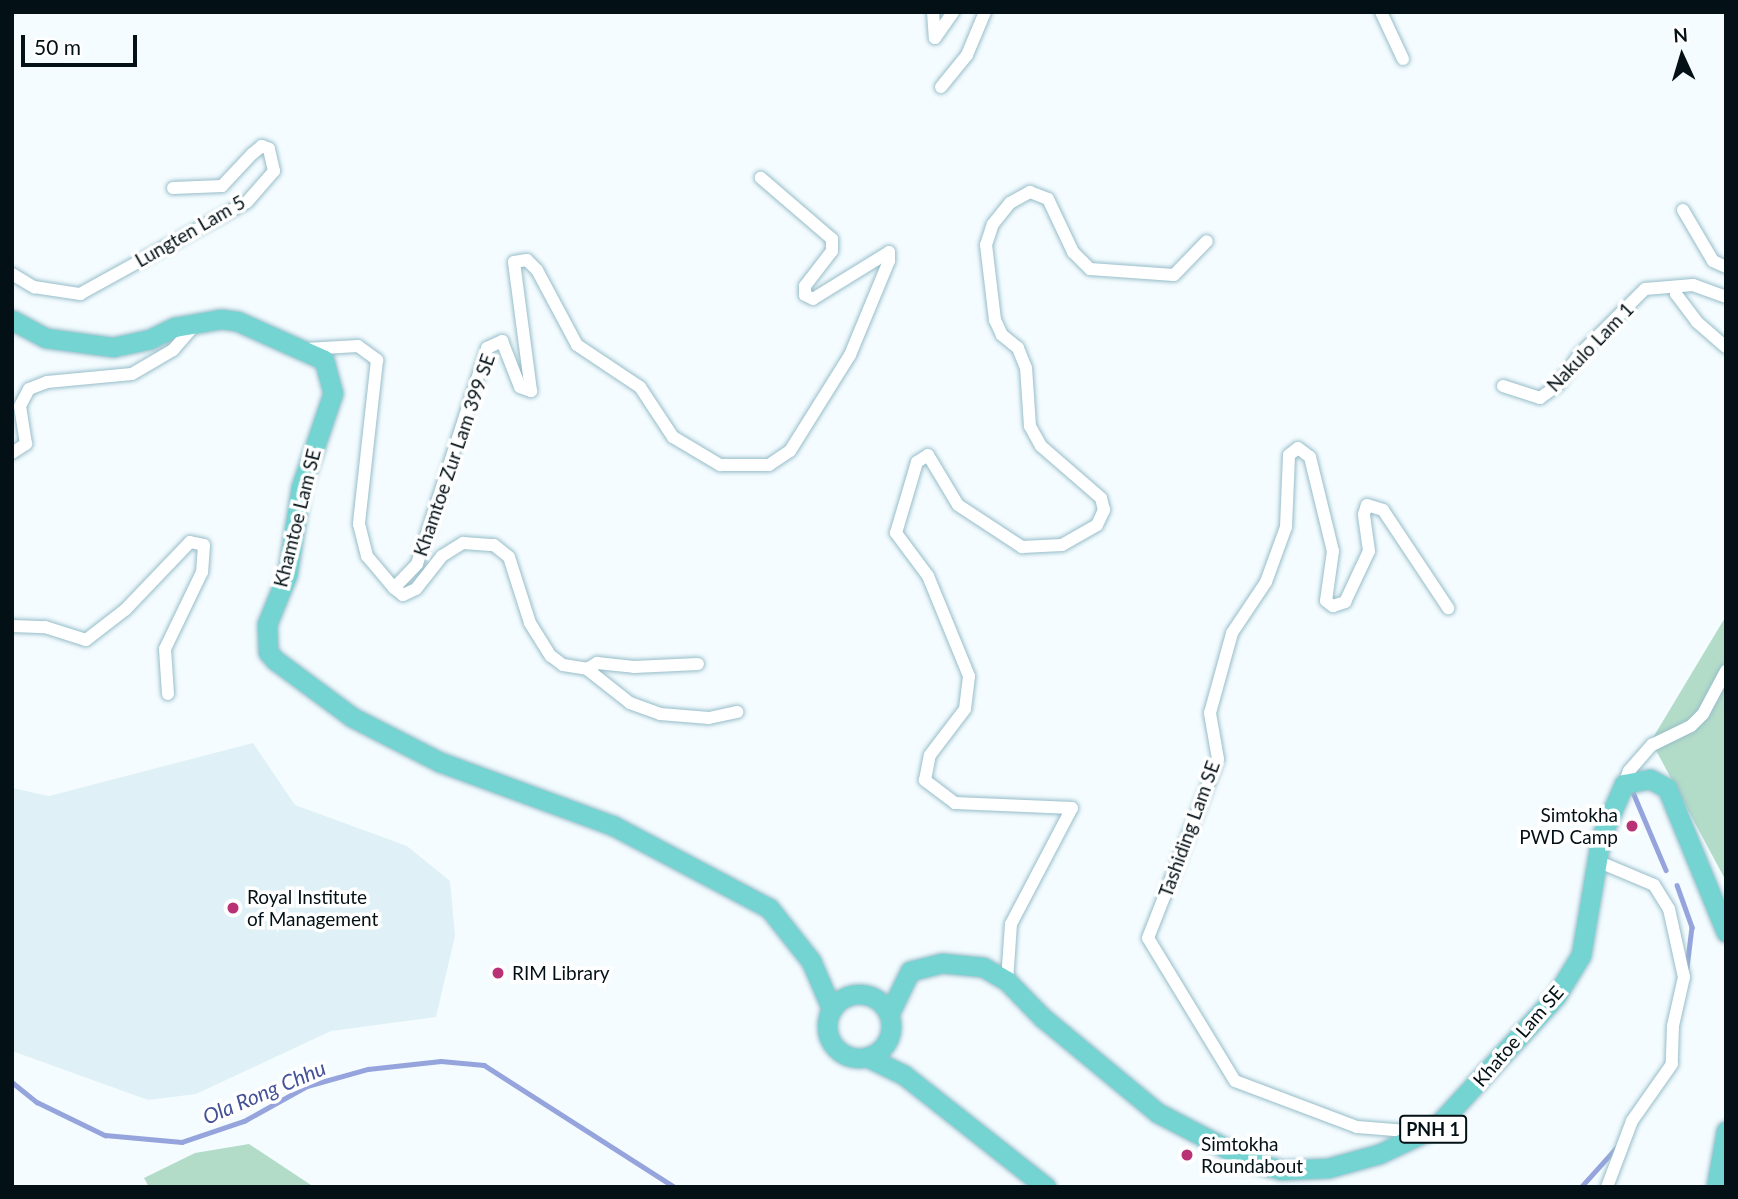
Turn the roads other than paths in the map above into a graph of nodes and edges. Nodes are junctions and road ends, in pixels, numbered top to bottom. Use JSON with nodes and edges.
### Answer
{"nodes":[{"id":1,"x":933,"y":12,"type":"edge"},
{"id":2,"x":953,"y":12,"type":"edge"},
{"id":3,"x":985,"y":12,"type":"edge"},
{"id":4,"x":1381,"y":12,"type":"edge"},
{"id":5,"x":1403,"y":59,"type":"dead end"},
{"id":6,"x":941,"y":87,"type":"dead end"},
{"id":7,"x":761,"y":178,"type":"dead end"},
{"id":8,"x":173,"y":188,"type":"dead end"},
{"id":9,"x":1683,"y":210,"type":"dead end"},
{"id":10,"x":1207,"y":241,"type":"dead end"},
{"id":11,"x":1726,"y":267,"type":"edge"},
{"id":12,"x":12,"y":274,"type":"edge"},
{"id":13,"x":1676,"y":287,"type":"junction"},
{"id":14,"x":1726,"y":297,"type":"edge"},
{"id":15,"x":12,"y":320,"type":"edge"},
{"id":16,"x":197,"y":323,"type":"junction"},
{"id":17,"x":1726,"y":347,"type":"edge"},
{"id":18,"x":306,"y":349,"type":"junction"},
{"id":19,"x":1503,"y":386,"type":"dead end"},
{"id":20,"x":12,"y":453,"type":"edge"},
{"id":21,"x":394,"y":588,"type":"junction"},
{"id":22,"x":1448,"y":608,"type":"dead end"},
{"id":23,"x":12,"y":626,"type":"edge"},
{"id":24,"x":698,"y":664,"type":"dead end"},
{"id":25,"x":587,"y":669,"type":"junction"},
{"id":26,"x":1726,"y":671,"type":"edge"},
{"id":27,"x":168,"y":694,"type":"dead end"},
{"id":28,"x":737,"y":712,"type":"dead end"},
{"id":29,"x":1624,"y":784,"type":"junction"},
{"id":30,"x":1597,"y":861,"type":"junction"},
{"id":31,"x":1726,"y":932,"type":"edge"},
{"id":32,"x":818,"y":978,"type":"junction"},
{"id":33,"x":903,"y":980,"type":"junction"},
{"id":34,"x":1007,"y":981,"type":"junction"},
{"id":35,"x":869,"y":996,"type":"junction"},
{"id":36,"x":848,"y":997,"type":"junction"},
{"id":37,"x":832,"y":1010,"type":"junction"},
{"id":38,"x":889,"y":1014,"type":"junction"},
{"id":39,"x":887,"y":1042,"type":"junction"},
{"id":40,"x":867,"y":1057,"type":"junction"},
{"id":41,"x":904,"y":1075,"type":"junction"},
{"id":42,"x":1436,"y":1127,"type":"junction"},
{"id":43,"x":1726,"y":1131,"type":"edge"},
{"id":44,"x":1046,"y":1187,"type":"edge"},
{"id":45,"x":1607,"y":1187,"type":"edge"},
{"id":46,"x":1716,"y":1187,"type":"edge"}],
"edges":[{"from":1,"to":2,"type":"street"},
{"from":3,"to":6,"type":"street"},
{"from":4,"to":5,"type":"street"},
{"from":7,"to":21,"type":"street","name":"Khamtoe Zur Lam 399 SE"},
{"from":8,"to":12,"type":"street","name":"Lungten Lam 5"},
{"from":9,"to":11,"type":"street"},
{"from":10,"to":34,"type":"street"},
{"from":13,"to":14,"type":"street"},
{"from":13,"to":17,"type":"street"},
{"from":13,"to":19,"type":"street","name":"Nakulo Lam 1"},
{"from":15,"to":16,"type":"main road"},
{"from":16,"to":18,"type":"main road"},
{"from":16,"to":20,"type":"street"},
{"from":18,"to":21,"type":"street"},
{"from":18,"to":32,"type":"main road","name":"Khamtoe Lam SE"},
{"from":21,"to":25,"type":"street"},
{"from":22,"to":42,"type":"street","name":"Tashiding Lam SE"},
{"from":23,"to":27,"type":"street"},
{"from":24,"to":25,"type":"street"},
{"from":25,"to":28,"type":"street"},
{"from":26,"to":29,"type":"street"},
{"from":29,"to":30,"type":"main road","name":"Khatoe Lam SE","number":"PNH 1"},
{"from":29,"to":31,"type":"main road"},
{"from":30,"to":42,"type":"main road","name":"Khatoe Lam SE","number":"PNH 1"},
{"from":30,"to":45,"type":"street"},
{"from":32,"to":36,"type":"main road","name":"Khamtoe Lam SE"},
{"from":32,"to":37,"type":"main road","name":"Khamtoe Lam SE"},
{"from":33,"to":34,"type":"main road","name":"Khatoe Lam SE","number":"PNH 1"},
{"from":33,"to":35,"type":"main road","name":"Khatoe Lam SE","number":"PNH 1"},
{"from":33,"to":38,"type":"main road"},
{"from":34,"to":42,"type":"main road","name":"Khatoe Lam SE","number":"PNH 1"},
{"from":35,"to":36,"type":"main road"},
{"from":35,"to":38,"type":"main road"},
{"from":36,"to":37,"type":"main road"},
{"from":37,"to":40,"type":"main road"},
{"from":38,"to":39,"type":"main road"},
{"from":39,"to":40,"type":"main road"},
{"from":39,"to":41,"type":"main road"},
{"from":40,"to":41,"type":"main road"},
{"from":41,"to":44,"type":"main road"},
{"from":43,"to":46,"type":"main road"}]}
